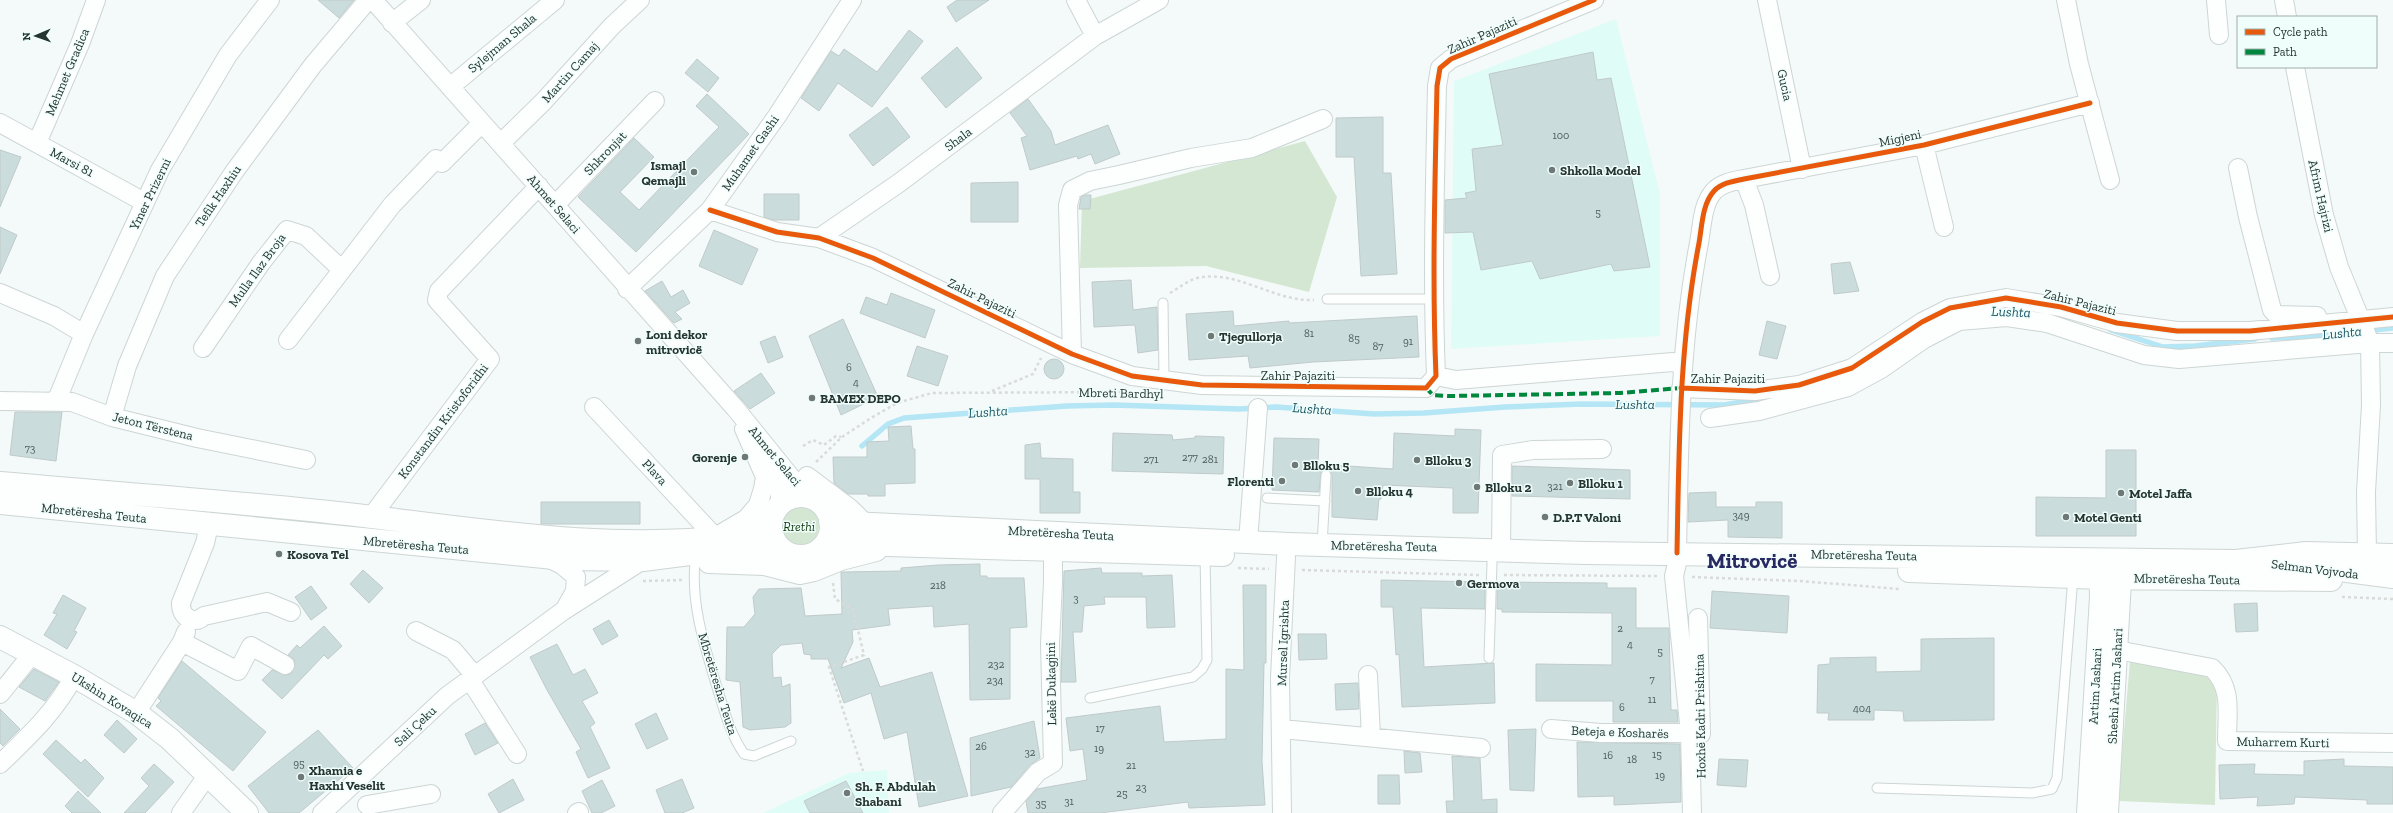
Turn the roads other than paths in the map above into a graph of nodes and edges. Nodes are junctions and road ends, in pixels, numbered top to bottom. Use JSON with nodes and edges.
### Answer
{"nodes":[{"id":1,"x":96,"y":0,"type":"edge"},
{"id":2,"x":270,"y":0,"type":"edge"},
{"id":3,"x":368,"y":0,"type":"edge"},
{"id":4,"x":373,"y":0,"type":"edge"},
{"id":5,"x":421,"y":0,"type":"edge"},
{"id":6,"x":555,"y":0,"type":"edge"},
{"id":7,"x":640,"y":0,"type":"edge"},
{"id":8,"x":852,"y":0,"type":"edge"},
{"id":9,"x":1076,"y":0,"type":"edge"},
{"id":10,"x":1159,"y":0,"type":"edge"},
{"id":11,"x":1594,"y":0,"type":"edge"},
{"id":12,"x":1767,"y":0,"type":"edge"},
{"id":13,"x":2066,"y":0,"type":"edge"},
{"id":14,"x":2216,"y":0,"type":"edge"},
{"id":15,"x":2284,"y":0,"type":"edge"},
{"id":16,"x":2287,"y":16,"type":"edge"},
{"id":17,"x":392,"y":23,"type":"junction"},
{"id":18,"x":2220,"y":35,"type":"dead end"},
{"id":19,"x":1095,"y":36,"type":"junction"},
{"id":20,"x":2295,"y":68,"type":"edge"},
{"id":21,"x":450,"y":87,"type":"junction"},
{"id":22,"x":655,"y":101,"type":"dead end"},
{"id":23,"x":2090,"y":103,"type":"junction"},
{"id":24,"x":1323,"y":119,"type":"dead end"},
{"id":25,"x":0,"y":123,"type":"edge"},
{"id":26,"x":482,"y":123,"type":"junction"},
{"id":27,"x":37,"y":143,"type":"junction"},
{"id":28,"x":501,"y":143,"type":"junction"},
{"id":29,"x":1924,"y":145,"type":"junction"},
{"id":30,"x":2238,"y":168,"type":"dead end"},
{"id":31,"x":1802,"y":169,"type":"junction"},
{"id":32,"x":1744,"y":179,"type":"junction"},
{"id":33,"x":2110,"y":180,"type":"dead end"},
{"id":34,"x":539,"y":186,"type":"junction"},
{"id":35,"x":144,"y":202,"type":"junction"},
{"id":36,"x":556,"y":205,"type":"junction"},
{"id":37,"x":710,"y":210,"type":"junction"},
{"id":38,"x":1944,"y":227,"type":"dead end"},
{"id":39,"x":819,"y":238,"type":"junction"},
{"id":40,"x":341,"y":269,"type":"junction"},
{"id":41,"x":1770,"y":276,"type":"dead end"},
{"id":42,"x":628,"y":289,"type":"junction"},
{"id":43,"x":0,"y":293,"type":"edge"},
{"id":44,"x":1433,"y":298,"type":"junction"},
{"id":45,"x":1327,"y":299,"type":"road end"},
{"id":46,"x":1163,"y":303,"type":"road end"},
{"id":47,"x":2393,"y":317,"type":"edge"},
{"id":48,"x":2361,"y":320,"type":"junction"},
{"id":49,"x":2327,"y":325,"type":"junction"},
{"id":50,"x":2177,"y":331,"type":"junction"},
{"id":51,"x":84,"y":334,"type":"junction"},
{"id":52,"x":288,"y":340,"type":"dead end"},
{"id":53,"x":2370,"y":343,"type":"junction"},
{"id":54,"x":2393,"y":343,"type":"edge"},
{"id":55,"x":203,"y":348,"type":"dead end"},
{"id":56,"x":1072,"y":354,"type":"junction"},
{"id":57,"x":2179,"y":359,"type":"junction"},
{"id":58,"x":1683,"y":366,"type":"junction"},
{"id":59,"x":1436,"y":376,"type":"junction"},
{"id":60,"x":1164,"y":380,"type":"junction"},
{"id":61,"x":1681,"y":393,"type":"junction"},
{"id":62,"x":0,"y":401,"type":"edge"},
{"id":63,"x":56,"y":402,"type":"junction"},
{"id":64,"x":594,"y":407,"type":"dead end"},
{"id":65,"x":735,"y":408,"type":"junction"},
{"id":66,"x":1258,"y":408,"type":"dead end"},
{"id":67,"x":112,"y":417,"type":"junction"},
{"id":68,"x":1710,"y":418,"type":"dead end"},
{"id":69,"x":1602,"y":449,"type":"dead end"},
{"id":70,"x":306,"y":460,"type":"dead end"},
{"id":71,"x":1326,"y":475,"type":"dead end"},
{"id":72,"x":0,"y":483,"type":"edge"},
{"id":73,"x":1267,"y":498,"type":"dead end"},
{"id":74,"x":817,"y":501,"type":"junction"},
{"id":75,"x":1324,"y":501,"type":"junction"},
{"id":76,"x":0,"y":503,"type":"edge"},
{"id":77,"x":777,"y":508,"type":"junction"},
{"id":78,"x":371,"y":516,"type":"junction"},
{"id":79,"x":865,"y":523,"type":"junction"},
{"id":80,"x":209,"y":525,"type":"junction"},
{"id":81,"x":828,"y":531,"type":"junction"},
{"id":82,"x":715,"y":537,"type":"junction"},
{"id":83,"x":1053,"y":542,"type":"junction"},
{"id":84,"x":1248,"y":542,"type":"junction"},
{"id":85,"x":888,"y":545,"type":"junction"},
{"id":86,"x":1322,"y":545,"type":"junction"},
{"id":87,"x":785,"y":552,"type":"junction"},
{"id":88,"x":2367,"y":554,"type":"junction"},
{"id":89,"x":1205,"y":555,"type":"junction"},
{"id":90,"x":1497,"y":555,"type":"junction"},
{"id":91,"x":2393,"y":555,"type":"edge"},
{"id":92,"x":1286,"y":557,"type":"junction"},
{"id":93,"x":548,"y":558,"type":"junction"},
{"id":94,"x":643,"y":560,"type":"junction"},
{"id":95,"x":2236,"y":561,"type":"junction"},
{"id":96,"x":695,"y":562,"type":"junction"},
{"id":97,"x":1676,"y":564,"type":"junction"},
{"id":98,"x":2111,"y":568,"type":"junction"},
{"id":99,"x":2073,"y":577,"type":"junction"},
{"id":100,"x":2386,"y":577,"type":"edge"},
{"id":101,"x":563,"y":611,"type":"junction"},
{"id":102,"x":291,"y":612,"type":"dead end"},
{"id":103,"x":1698,"y":618,"type":"dead end"},
{"id":104,"x":191,"y":620,"type":"junction"},
{"id":105,"x":416,"y":631,"type":"dead end"},
{"id":106,"x":0,"y":637,"type":"edge"},
{"id":107,"x":182,"y":642,"type":"junction"},
{"id":108,"x":2117,"y":650,"type":"junction"},
{"id":109,"x":33,"y":653,"type":"junction"},
{"id":110,"x":1489,"y":658,"type":"dead end"},
{"id":111,"x":285,"y":664,"type":"dead end"},
{"id":112,"x":1368,"y":675,"type":"dead end"},
{"id":113,"x":74,"y":676,"type":"junction"},
{"id":114,"x":472,"y":678,"type":"junction"},
{"id":115,"x":0,"y":694,"type":"edge"},
{"id":116,"x":1090,"y":698,"type":"dead end"},
{"id":117,"x":136,"y":713,"type":"junction"},
{"id":118,"x":1282,"y":729,"type":"junction"},
{"id":119,"x":1551,"y":729,"type":"dead end"},
{"id":120,"x":1690,"y":733,"type":"junction"},
{"id":121,"x":1371,"y":738,"type":"junction"},
{"id":122,"x":791,"y":741,"type":"dead end"},
{"id":123,"x":2393,"y":743,"type":"edge"},
{"id":124,"x":1481,"y":748,"type":"dead end"},
{"id":125,"x":517,"y":754,"type":"dead end"},
{"id":126,"x":0,"y":764,"type":"edge"},
{"id":127,"x":207,"y":776,"type":"junction"},
{"id":128,"x":1877,"y":788,"type":"dead end"},
{"id":129,"x":345,"y":792,"type":"junction"},
{"id":130,"x":432,"y":794,"type":"dead end"},
{"id":131,"x":367,"y":809,"type":"edge"},
{"id":132,"x":181,"y":813,"type":"edge"},
{"id":133,"x":247,"y":813,"type":"edge"},
{"id":134,"x":322,"y":813,"type":"edge"},
{"id":135,"x":1002,"y":813,"type":"edge"},
{"id":136,"x":1282,"y":813,"type":"edge"},
{"id":137,"x":1692,"y":813,"type":"edge"},
{"id":138,"x":1702,"y":813,"type":"edge"},
{"id":139,"x":2088,"y":813,"type":"edge"},
{"id":140,"x":2107,"y":813,"type":"edge"}],
"edges":[{"from":1,"to":27,"type":"street","name":"Mehmet Gradica"},
{"from":2,"to":35,"type":"street","name":"Ymer Prizerni"},
{"from":3,"to":67,"type":"street","name":"Tefik Haxhiu"},
{"from":4,"to":17,"type":"street","name":"Ahmet Selaci"},
{"from":5,"to":17,"type":"street"},
{"from":6,"to":21,"type":"street","name":"Sylejman Shala"},
{"from":7,"to":28,"type":"street","name":"Martin Camaj"},
{"from":8,"to":37,"type":"street","name":"Muhamet Gashi"},
{"from":9,"to":19,"type":"street"},
{"from":10,"to":19,"type":"street","name":"Shala"},
{"from":11,"to":44,"type":"street","name":"Zahir Pajaziti"},
{"from":12,"to":31,"type":"street","name":"Gucia"},
{"from":13,"to":23,"type":"street"},
{"from":14,"to":18,"type":"street"},
{"from":15,"to":16,"type":"street"},
{"from":17,"to":21,"type":"street","name":"Ahmet Selaci"},
{"from":19,"to":39,"type":"street","name":"Shala"},
{"from":20,"to":48,"type":"street","name":"Afrim Hajrizi"},
{"from":21,"to":26,"type":"street","name":"Ahmet Selaci"},
{"from":22,"to":36,"type":"street","name":"Shkronjat"},
{"from":23,"to":29,"type":"street","name":"Migjeni"},
{"from":23,"to":33,"type":"street"},
{"from":24,"to":56,"type":"street"},
{"from":25,"to":27,"type":"street","name":"Marsi 81"},
{"from":26,"to":28,"type":"street","name":"Ahmet Selaci"},
{"from":26,"to":40,"type":"street"},
{"from":27,"to":35,"type":"street","name":"Marsi 81"},
{"from":28,"to":34,"type":"street","name":"Ahmet Selaci"},
{"from":29,"to":31,"type":"street","name":"Migjeni"},
{"from":29,"to":38,"type":"street","name":"Migjeni"},
{"from":30,"to":49,"type":"street"},
{"from":31,"to":32,"type":"street","name":"Migjeni"},
{"from":32,"to":41,"type":"street"},
{"from":32,"to":58,"type":"street","name":"Migjeni"},
{"from":34,"to":36,"type":"street","name":"Ahmet Selaci"},
{"from":34,"to":78,"type":"street","name":"Konstandin Kristoforidhi"},
{"from":35,"to":51,"type":"street","name":"Ymer Prizerni"},
{"from":36,"to":42,"type":"street","name":"Ahmet Selaci"},
{"from":37,"to":39,"type":"street","name":"Zahir Pajaziti"},
{"from":37,"to":42,"type":"street","name":"Muhamet Gashi"},
{"from":39,"to":56,"type":"street","name":"Zahir Pajaziti"},
{"from":40,"to":52,"type":"street"},
{"from":40,"to":55,"type":"street","name":"Mulla Ilaz Broja"},
{"from":42,"to":65,"type":"street","name":"Ahmet Selaci"},
{"from":43,"to":51,"type":"street"},
{"from":44,"to":45,"type":"lane"},
{"from":44,"to":59,"type":"street","name":"Zahir Pajaziti"},
{"from":46,"to":60,"type":"lane"},
{"from":47,"to":48,"type":"street"},
{"from":48,"to":49,"type":"street"},
{"from":48,"to":53,"type":"street","name":"Afrim Hajrizi"},
{"from":49,"to":50,"type":"street","name":"Zahir Pajaziti"},
{"from":50,"to":57,"type":"street"},
{"from":50,"to":61,"type":"street","name":"Zahir Pajaziti"},
{"from":51,"to":63,"type":"street","name":"Ymer Prizerni"},
{"from":53,"to":54,"type":"street"},
{"from":53,"to":57,"type":"street"},
{"from":53,"to":88,"type":"street","name":"Afrim Hajrizi"},
{"from":56,"to":60,"type":"street","name":"Zahir Pajaziti"},
{"from":57,"to":68,"type":"street"},
{"from":58,"to":59,"type":"street"},
{"from":58,"to":61,"type":"street"},
{"from":59,"to":60,"type":"street","name":"Zahir Pajaziti"},
{"from":61,"to":97,"type":"street"},
{"from":62,"to":63,"type":"street","name":"Jeton Tërstena"},
{"from":63,"to":67,"type":"street","name":"Jeton Tërstena"},
{"from":64,"to":82,"type":"street","name":"Plava"},
{"from":65,"to":74,"type":"street","name":"Ahmet Selaci"},
{"from":65,"to":77,"type":"street","name":"Ahmet Selaci"},
{"from":65,"to":79,"type":"street"},
{"from":65,"to":82,"type":"street","name":"Mbretëresha Teuta"},
{"from":66,"to":84,"type":"street"},
{"from":67,"to":70,"type":"street","name":"Jeton Tërstena"},
{"from":69,"to":90,"type":"street"},
{"from":71,"to":75,"type":"lane"},
{"from":72,"to":78,"type":"main road","name":"Mbretëresha Teuta"},
{"from":73,"to":75,"type":"lane"},
{"from":74,"to":77,"type":"main road"},
{"from":74,"to":81,"type":"main road"},
{"from":75,"to":86,"type":"lane"},
{"from":76,"to":80,"type":"main road","name":"Mbretëresha Teuta"},
{"from":77,"to":82,"type":"main road","name":"Mbretëresha Teuta"},
{"from":77,"to":87,"type":"main road"},
{"from":78,"to":82,"type":"main road","name":"Mbretëresha Teuta"},
{"from":79,"to":81,"type":"main road","name":"Mbretëresha Teuta"},
{"from":79,"to":83,"type":"main road","name":"Mbretëresha Teuta"},
{"from":80,"to":93,"type":"main road","name":"Mbretëresha Teuta"},
{"from":80,"to":104,"type":"street"},
{"from":81,"to":85,"type":"main road","name":"Mbretëresha Teuta"},
{"from":81,"to":87,"type":"main road"},
{"from":83,"to":84,"type":"main road","name":"Mbretëresha Teuta"},
{"from":83,"to":85,"type":"main road","name":"Mbretëresha Teuta"},
{"from":83,"to":89,"type":"main road","name":"Mbretëresha Teuta"},
{"from":83,"to":135,"type":"street","name":"Lekë Dukagjini"},
{"from":84,"to":86,"type":"main road","name":"Mbretëresha Teuta"},
{"from":85,"to":96,"type":"main road"},
{"from":86,"to":90,"type":"main road","name":"Mbretëresha Teuta"},
{"from":87,"to":94,"type":"main road","name":"Mbretëresha Teuta"},
{"from":88,"to":91,"type":"main road"},
{"from":88,"to":95,"type":"main road"},
{"from":89,"to":92,"type":"main road","name":"Mbretëresha Teuta"},
{"from":89,"to":116,"type":"lane"},
{"from":90,"to":92,"type":"main road","name":"Mbretëresha Teuta"},
{"from":90,"to":97,"type":"main road","name":"Mbretëresha Teuta"},
{"from":90,"to":110,"type":"lane"},
{"from":92,"to":118,"type":"street","name":"Mursel Igrishta"},
{"from":93,"to":94,"type":"main road","name":"Mbretëresha Teuta"},
{"from":93,"to":101,"type":"street","name":"Sali Çeku"},
{"from":94,"to":96,"type":"main road"},
{"from":94,"to":101,"type":"street","name":"Sali Çeku"},
{"from":95,"to":98,"type":"main road","name":"Mbretëresha Teuta"},
{"from":95,"to":100,"type":"main road","name":"Selman Vojvoda"},
{"from":96,"to":122,"type":"lane","name":"Mbretëresha Teuta"},
{"from":97,"to":98,"type":"main road","name":"Mbretëresha Teuta"},
{"from":97,"to":99,"type":"main road","name":"Mbretëresha Teuta"},
{"from":97,"to":120,"type":"street"},
{"from":98,"to":99,"type":"main road","name":"Mbretëresha Teuta"},
{"from":98,"to":100,"type":"main road","name":"Mbretëresha Teuta"},
{"from":98,"to":108,"type":"main road","name":"Sheshi Artim Jashari"},
{"from":98,"to":139,"type":"main road","name":"Artim Jashari"},
{"from":99,"to":128,"type":"lane"},
{"from":101,"to":114,"type":"street","name":"Sali Çeku"},
{"from":102,"to":104,"type":"street"},
{"from":103,"to":138,"type":"street","name":"Hoxhë Kadri Prishtina"},
{"from":104,"to":107,"type":"street"},
{"from":105,"to":114,"type":"street"},
{"from":106,"to":109,"type":"main road","name":"Ukshin Kovaqica"},
{"from":107,"to":111,"type":"street"},
{"from":107,"to":117,"type":"street"},
{"from":108,"to":123,"type":"street","name":"Muharrem Kurti"},
{"from":108,"to":140,"type":"main road","name":"Sheshi Artim Jashari"},
{"from":109,"to":113,"type":"main road","name":"Ukshin Kovaqica"},
{"from":109,"to":115,"type":"street"},
{"from":112,"to":121,"type":"street"},
{"from":113,"to":117,"type":"main road","name":"Ukshin Kovaqica"},
{"from":113,"to":126,"type":"street"},
{"from":114,"to":125,"type":"street"},
{"from":114,"to":129,"type":"street","name":"Sali Çeku"},
{"from":117,"to":127,"type":"main road","name":"Ukshin Kovaqica"},
{"from":118,"to":121,"type":"street"},
{"from":118,"to":136,"type":"street","name":"Mursel Igrishta"},
{"from":119,"to":120,"type":"street","name":"Beteja e Kosharës"},
{"from":120,"to":137,"type":"street"},
{"from":121,"to":124,"type":"street"},
{"from":127,"to":132,"type":"street"},
{"from":127,"to":133,"type":"main road","name":"Ukshin Kovaqica"},
{"from":129,"to":131,"type":"street"},
{"from":129,"to":134,"type":"street","name":"Sali Çeku"},
{"from":130,"to":131,"type":"street"}]}
